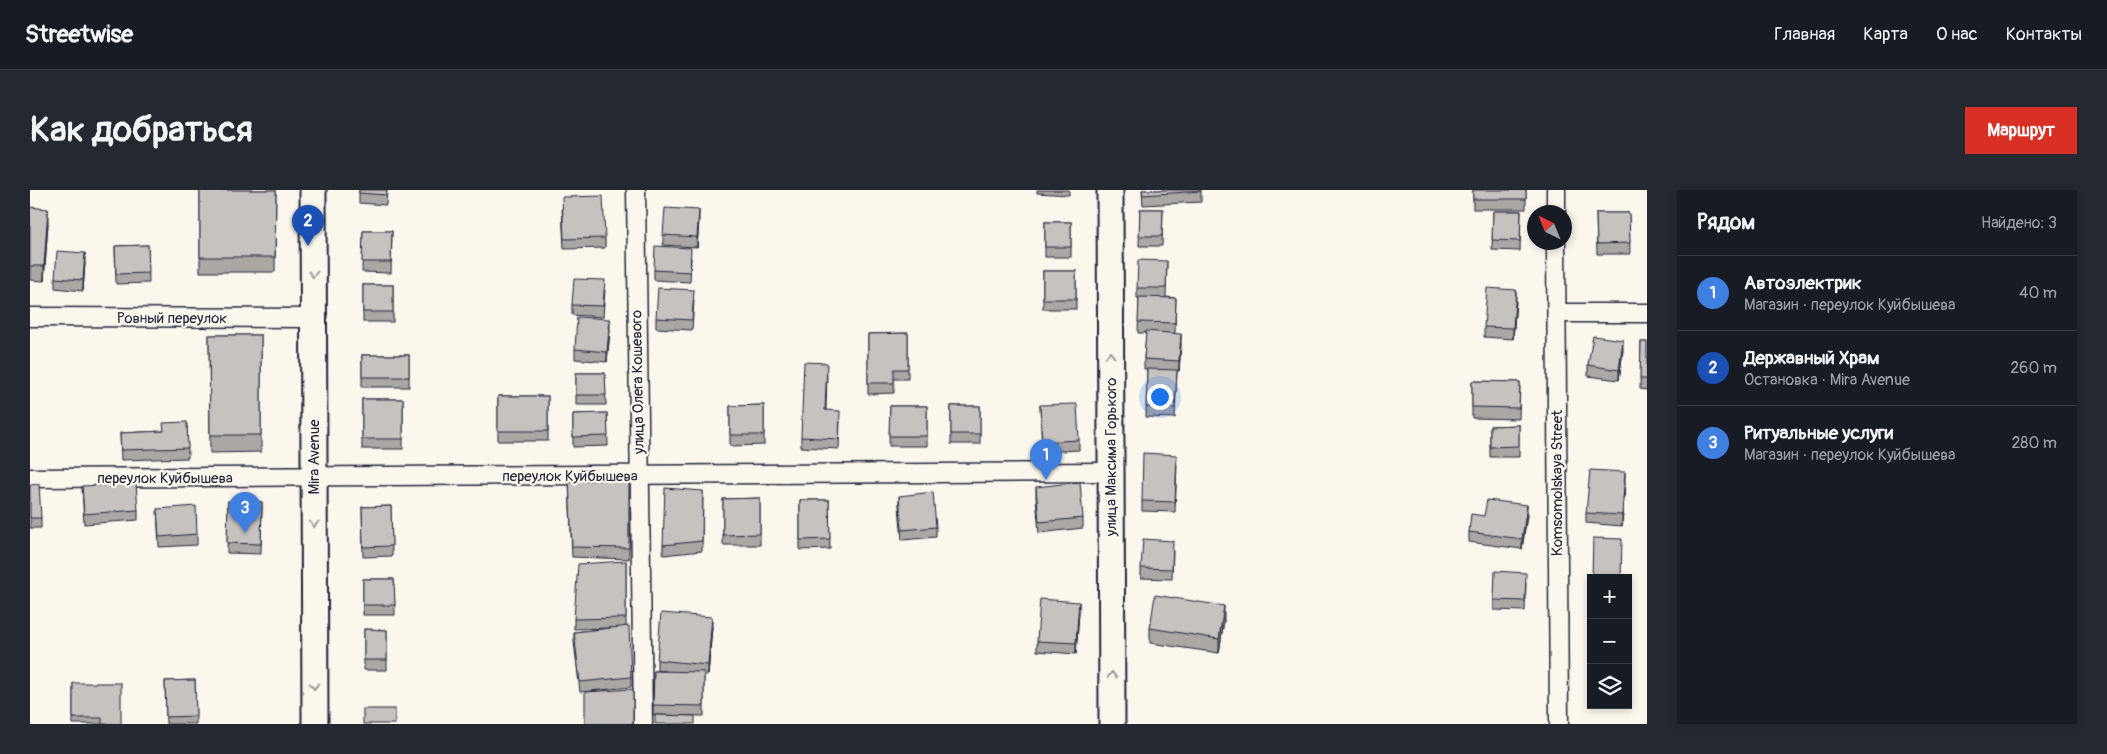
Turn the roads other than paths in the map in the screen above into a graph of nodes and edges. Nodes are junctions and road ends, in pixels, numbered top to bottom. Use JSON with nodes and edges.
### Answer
{"nodes":[{"id":1,"x":313,"y":190,"type":"edge"},
{"id":2,"x":636,"y":190,"type":"edge"},
{"id":3,"x":1110,"y":190,"type":"edge"},
{"id":4,"x":1556,"y":190,"type":"edge"},
{"id":5,"x":1556,"y":205,"type":"edge"},
{"id":6,"x":1556,"y":250,"type":"edge"},
{"id":7,"x":1557,"y":313,"type":"junction"},
{"id":8,"x":1647,"y":313,"type":"edge"},
{"id":9,"x":30,"y":317,"type":"edge"},
{"id":10,"x":313,"y":318,"type":"junction"},
{"id":11,"x":1111,"y":472,"type":"junction"},
{"id":12,"x":639,"y":475,"type":"junction"},
{"id":13,"x":314,"y":477,"type":"junction"},
{"id":14,"x":30,"y":478,"type":"edge"},
{"id":15,"x":314,"y":724,"type":"edge"},
{"id":16,"x":643,"y":724,"type":"edge"},
{"id":17,"x":1112,"y":724,"type":"edge"},
{"id":18,"x":1559,"y":724,"type":"edge"}],
"edges":[{"from":1,"to":10,"type":"main road","name":"Mira Avenue","one_way":true},
{"from":2,"to":12,"type":"street","name":"улица Олега Кошевого"},
{"from":11,"to":3,"type":"main road","name":"улица Максима Горького","one_way":true},
{"from":4,"to":5,"type":"street"},
{"from":6,"to":7,"type":"street","name":"Komsomolskaya Street"},
{"from":7,"to":8,"type":"street"},
{"from":7,"to":18,"type":"street","name":"Komsomolskaya Street"},
{"from":9,"to":10,"type":"street","name":"Ровный переулок"},
{"from":10,"to":13,"type":"main road","name":"Mira Avenue"},
{"from":11,"to":12,"type":"street","name":"переулок Куйбышева"},
{"from":17,"to":11,"type":"main road","name":"улица Максима Горького","one_way":true},
{"from":12,"to":13,"type":"street","name":"переулок Куйбышева"},
{"from":12,"to":16,"type":"street","name":"улица Олега Кошевого"},
{"from":13,"to":14,"type":"street","name":"переулок Куйбышева"},
{"from":13,"to":15,"type":"main road","name":"Mira Avenue","one_way":true}]}
